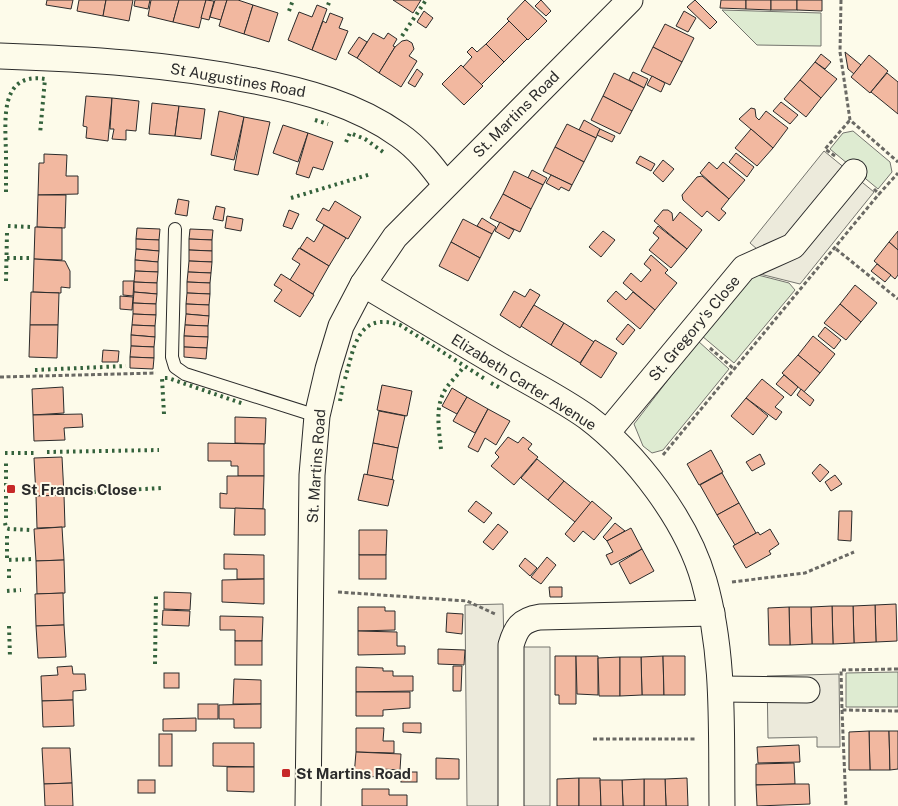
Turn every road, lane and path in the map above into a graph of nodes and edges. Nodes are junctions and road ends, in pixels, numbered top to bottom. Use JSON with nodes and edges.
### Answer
{"nodes":[{"id":1,"x":630,"y":0,"type":"edge"},
{"id":2,"x":841,"y":0,"type":"edge"},
{"id":3,"x":0,"y":56,"type":"edge"},
{"id":4,"x":898,"y":162,"type":"edge"},
{"id":5,"x":854,"y":172,"type":"dead end"},
{"id":6,"x":445,"y":184,"type":"junction"},
{"id":7,"x":879,"y":194,"type":"dead end"},
{"id":8,"x":175,"y":229,"type":"dead end"},
{"id":9,"x":836,"y":248,"type":"junction"},
{"id":10,"x":363,"y":284,"type":"junction"},
{"id":11,"x":898,"y":298,"type":"edge"},
{"id":12,"x":175,"y":367,"type":"junction"},
{"id":13,"x":0,"y":377,"type":"edge"},
{"id":14,"x":317,"y":416,"type":"junction"},
{"id":15,"x":606,"y":434,"type":"junction"},
{"id":16,"x":646,"y":476,"type":"junction"},
{"id":17,"x":854,"y":552,"type":"dead end"},
{"id":18,"x":705,"y":585,"type":"junction"},
{"id":19,"x":311,"y":590,"type":"junction"},
{"id":20,"x":712,"y":613,"type":"junction"},
{"id":21,"x":519,"y":625,"type":"junction"},
{"id":22,"x":898,"y":669,"type":"edge"},
{"id":23,"x":721,"y":689,"type":"junction"},
{"id":24,"x":807,"y":690,"type":"dead end"},
{"id":25,"x":842,"y":710,"type":"junction"},
{"id":26,"x":898,"y":710,"type":"edge"},
{"id":27,"x":721,"y":738,"type":"junction"},
{"id":28,"x":594,"y":739,"type":"dead end"},
{"id":29,"x":308,"y":806,"type":"edge"},
{"id":30,"x":511,"y":806,"type":"edge"},
{"id":31,"x":722,"y":806,"type":"edge"},
{"id":32,"x":846,"y":806,"type":"edge"}],
"edges":[{"from":1,"to":6,"type":"street","name":"St. Martins Road"},
{"from":2,"to":4,"type":"path"},
{"from":3,"to":6,"type":"street","name":"St Augustines Road"},
{"from":5,"to":15,"type":"street","name":"St. Gregory's Close"},
{"from":6,"to":10,"type":"street","name":"St. Martins Road"},
{"from":7,"to":9,"type":"path"},
{"from":8,"to":12,"type":"lane"},
{"from":9,"to":11,"type":"path"},
{"from":9,"to":16,"type":"path"},
{"from":10,"to":14,"type":"street","name":"St. Martins Road"},
{"from":10,"to":15,"type":"street","name":"Elizabeth Carter Avenue"},
{"from":12,"to":13,"type":"path"},
{"from":12,"to":14,"type":"lane"},
{"from":14,"to":19,"type":"street","name":"St. Martins Road"},
{"from":15,"to":16,"type":"street","name":"Elizabeth Carter Avenue"},
{"from":16,"to":18,"type":"street","name":"Elizabeth Carter Avenue"},
{"from":17,"to":18,"type":"path"},
{"from":18,"to":20,"type":"street","name":"Elizabeth Carter Avenue"},
{"from":19,"to":21,"type":"path"},
{"from":19,"to":29,"type":"street","name":"St. Martins Road"},
{"from":20,"to":21,"type":"street"},
{"from":20,"to":23,"type":"street","name":"Elizabeth Carter Avenue"},
{"from":21,"to":30,"type":"street"},
{"from":22,"to":25,"type":"path"},
{"from":23,"to":24,"type":"street"},
{"from":23,"to":27,"type":"street","name":"Elizabeth Carter Avenue"},
{"from":25,"to":26,"type":"path"},
{"from":25,"to":32,"type":"path"},
{"from":27,"to":28,"type":"path"},
{"from":27,"to":31,"type":"street","name":"Elizabeth Carter Avenue"}]}
